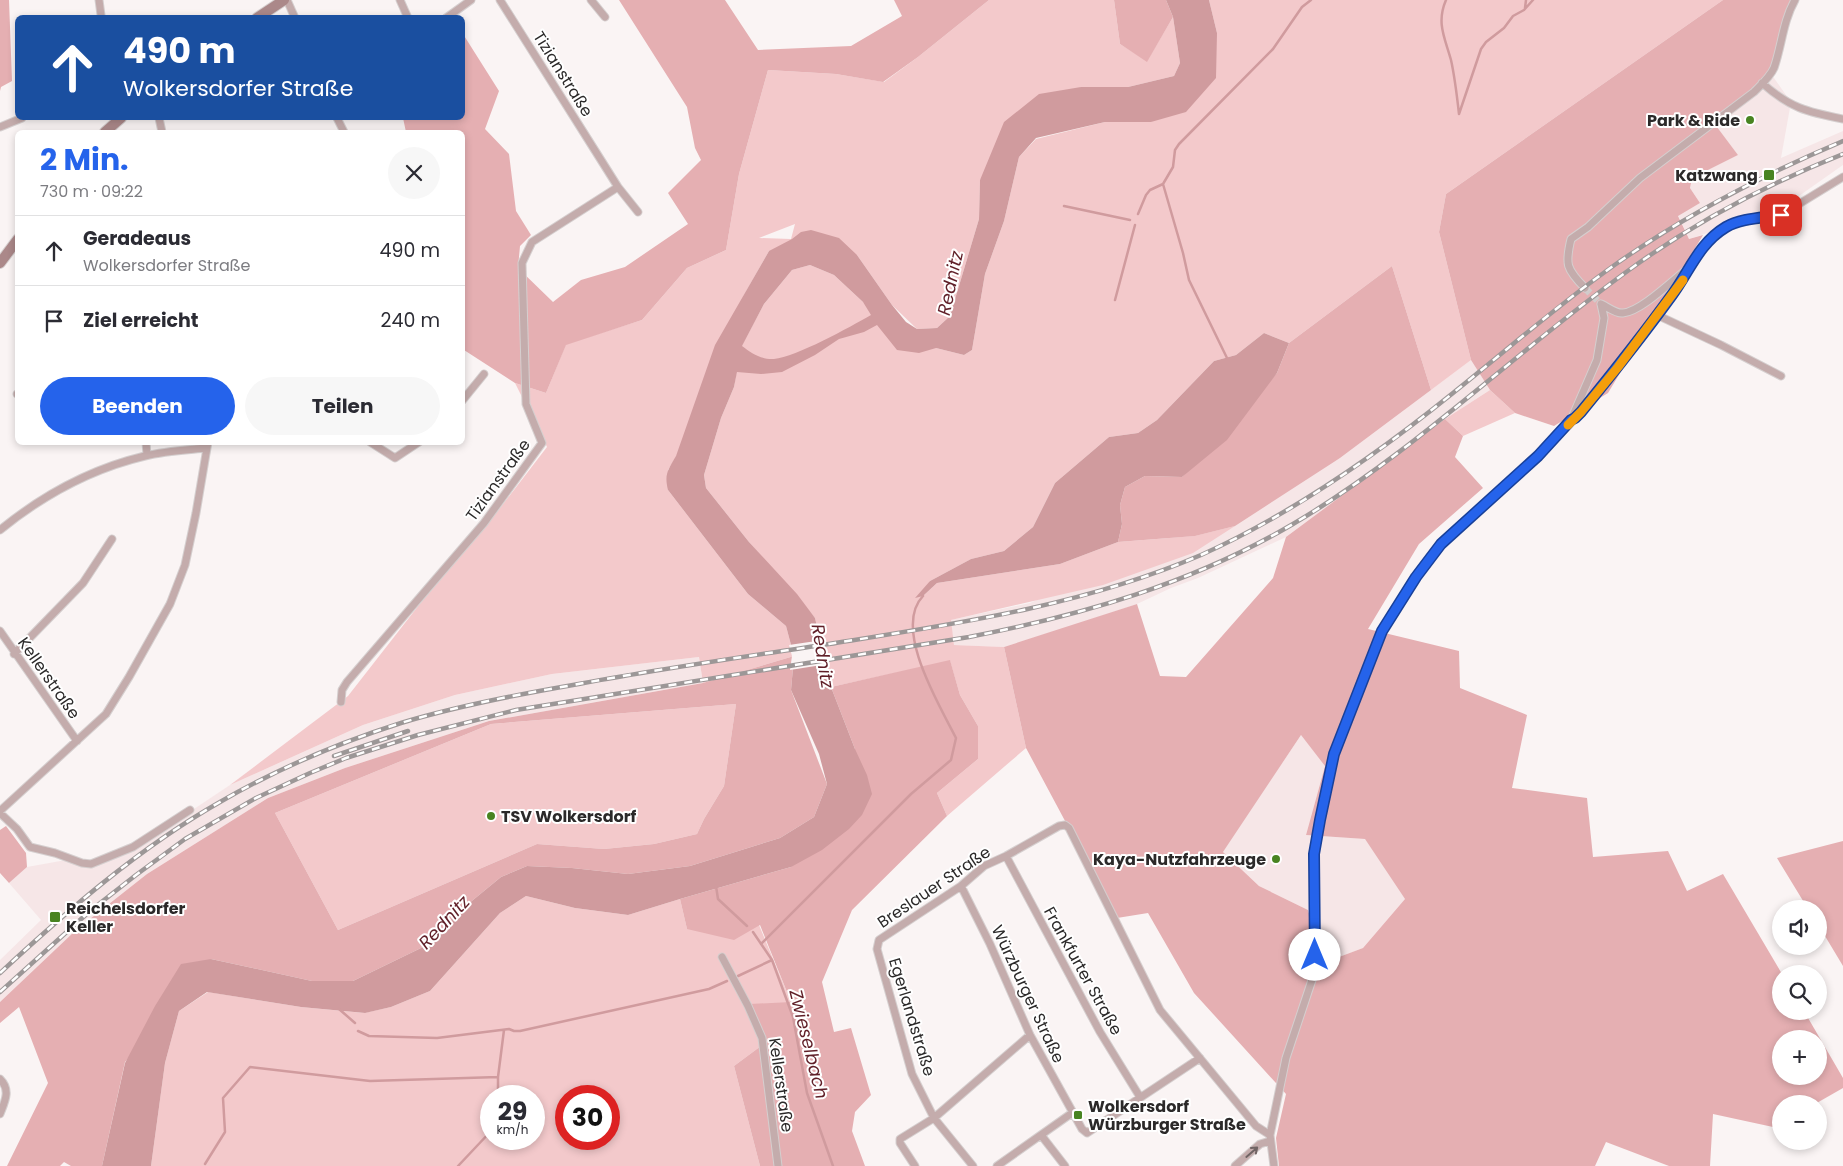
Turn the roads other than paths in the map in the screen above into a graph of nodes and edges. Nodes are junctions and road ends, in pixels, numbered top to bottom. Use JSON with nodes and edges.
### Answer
{"nodes":[{"id":1,"x":99,"y":0,"type":"edge"},
{"id":2,"x":286,"y":0,"type":"edge"},
{"id":3,"x":400,"y":0,"type":"edge"},
{"id":4,"x":470,"y":0,"type":"edge"},
{"id":5,"x":500,"y":0,"type":"edge"},
{"id":6,"x":591,"y":0,"type":"edge"},
{"id":7,"x":1795,"y":0,"type":"edge"},
{"id":8,"x":101,"y":15,"type":"dead end"},
{"id":9,"x":262,"y":15,"type":"edge"},
{"id":10,"x":294,"y":15,"type":"edge"},
{"id":11,"x":407,"y":15,"type":"edge"},
{"id":12,"x":450,"y":15,"type":"edge"},
{"id":13,"x":605,"y":17,"type":"dead end"},
{"id":14,"x":1762,"y":84,"type":"junction"},
{"id":15,"x":1843,"y":119,"type":"edge"},
{"id":16,"x":17,"y":120,"type":"edge"},
{"id":17,"x":119,"y":120,"type":"edge"},
{"id":18,"x":0,"y":127,"type":"edge"},
{"id":19,"x":107,"y":130,"type":"edge"},
{"id":20,"x":1843,"y":177,"type":"edge"},
{"id":21,"x":618,"y":187,"type":"junction"},
{"id":22,"x":638,"y":212,"type":"dead end"},
{"id":23,"x":15,"y":243,"type":"edge"},
{"id":24,"x":0,"y":263,"type":"edge"},
{"id":25,"x":1688,"y":268,"type":"junction"},
{"id":26,"x":1585,"y":288,"type":"tunnel mouth"},
{"id":27,"x":1657,"y":315,"type":"junction"},
{"id":28,"x":484,"y":374,"type":"dead end"},
{"id":29,"x":1782,"y":376,"type":"dead end"},
{"id":30,"x":465,"y":397,"type":"edge"},
{"id":31,"x":1571,"y":420,"type":"junction"},
{"id":32,"x":146,"y":445,"type":"edge"},
{"id":33,"x":207,"y":445,"type":"edge"},
{"id":34,"x":375,"y":445,"type":"edge"},
{"id":35,"x":414,"y":445,"type":"edge"},
{"id":36,"x":147,"y":455,"type":"junction"},
{"id":37,"x":0,"y":530,"type":"edge"},
{"id":38,"x":112,"y":539,"type":"dead end"},
{"id":39,"x":0,"y":631,"type":"edge"},
{"id":40,"x":14,"y":654,"type":"junction"},
{"id":41,"x":341,"y":702,"type":"dead end"},
{"id":42,"x":77,"y":741,"type":"junction"},
{"id":43,"x":190,"y":810,"type":"dead end"},
{"id":44,"x":0,"y":812,"type":"edge"},
{"id":45,"x":1006,"y":856,"type":"junction"},
{"id":46,"x":961,"y":886,"type":"junction"},
{"id":47,"x":877,"y":949,"type":"joint"},
{"id":48,"x":722,"y":957,"type":"dead end"},
{"id":49,"x":1030,"y":1035,"type":"junction"},
{"id":50,"x":1200,"y":1058,"type":"junction"},
{"id":51,"x":0,"y":1079,"type":"edge"},
{"id":52,"x":1140,"y":1097,"type":"junction"},
{"id":53,"x":1072,"y":1113,"type":"junction"},
{"id":54,"x":0,"y":1114,"type":"edge"},
{"id":55,"x":934,"y":1118,"type":"junction"},
{"id":56,"x":1041,"y":1135,"type":"junction"},
{"id":57,"x":1270,"y":1138,"type":"junction"},
{"id":58,"x":778,"y":1166,"type":"edge"},
{"id":59,"x":915,"y":1166,"type":"edge"},
{"id":60,"x":973,"y":1166,"type":"edge"},
{"id":61,"x":997,"y":1166,"type":"edge"},
{"id":62,"x":1064,"y":1166,"type":"edge"},
{"id":63,"x":1235,"y":1166,"type":"edge"},
{"id":64,"x":1274,"y":1166,"type":"edge"}],
"edges":[{"from":1,"to":8,"type":"street"},
{"from":2,"to":9,"type":"main road"},
{"from":2,"to":10,"type":"street"},
{"from":3,"to":11,"type":"street"},
{"from":4,"to":12,"type":"street"},
{"from":5,"to":21,"type":"street","name":"Tizianstraße"},
{"from":6,"to":13,"type":"street"},
{"from":7,"to":14,"type":"street"},
{"from":14,"to":15,"type":"street"},
{"from":14,"to":26,"type":"street"},
{"from":16,"to":18,"type":"street"},
{"from":17,"to":19,"type":"main road"},
{"from":20,"to":25,"type":"street"},
{"from":21,"to":22,"type":"street","name":"Tizianstraße"},
{"from":21,"to":41,"type":"street","name":"Tizianstraße"},
{"from":23,"to":24,"type":"main road"},
{"from":25,"to":27,"type":"street"},
{"from":25,"to":31,"type":"street"},
{"from":27,"to":29,"type":"street"},
{"from":27,"to":31,"type":"street"},
{"from":28,"to":30,"type":"street"},
{"from":31,"to":57,"type":"street"},
{"from":32,"to":36,"type":"street"},
{"from":33,"to":36,"type":"street"},
{"from":33,"to":42,"type":"street"},
{"from":34,"to":35,"type":"street"},
{"from":36,"to":37,"type":"street"},
{"from":38,"to":40,"type":"street"},
{"from":39,"to":40,"type":"street","name":"Kellerstraße"},
{"from":40,"to":42,"type":"street","name":"Kellerstraße"},
{"from":42,"to":44,"type":"street"},
{"from":43,"to":44,"type":"street"},
{"from":45,"to":46,"type":"street","name":"Breslauer Straße"},
{"from":45,"to":50,"type":"street","name":"Breslauer Straße"},
{"from":45,"to":52,"type":"street","name":"Frankfurter Straße"},
{"from":46,"to":47,"type":"street","name":"Breslauer Straße"},
{"from":46,"to":49,"type":"street","name":"Würzburger Straße"},
{"from":47,"to":55,"type":"street","name":"Egerlandstraße"},
{"from":48,"to":58,"type":"street","name":"Kellerstraße"},
{"from":49,"to":53,"type":"street","name":"Würzburger Straße"},
{"from":49,"to":55,"type":"street"},
{"from":50,"to":52,"type":"street"},
{"from":50,"to":57,"type":"street"},
{"from":51,"to":54,"type":"street"},
{"from":52,"to":53,"type":"street","name":"Würzburger Straße"},
{"from":53,"to":56,"type":"street"},
{"from":55,"to":59,"type":"street"},
{"from":55,"to":60,"type":"street","name":"Egerlandstraße"},
{"from":56,"to":61,"type":"street"},
{"from":56,"to":62,"type":"street"},
{"from":63,"to":57,"type":"street","one_way":true},
{"from":57,"to":64,"type":"street"}]}
